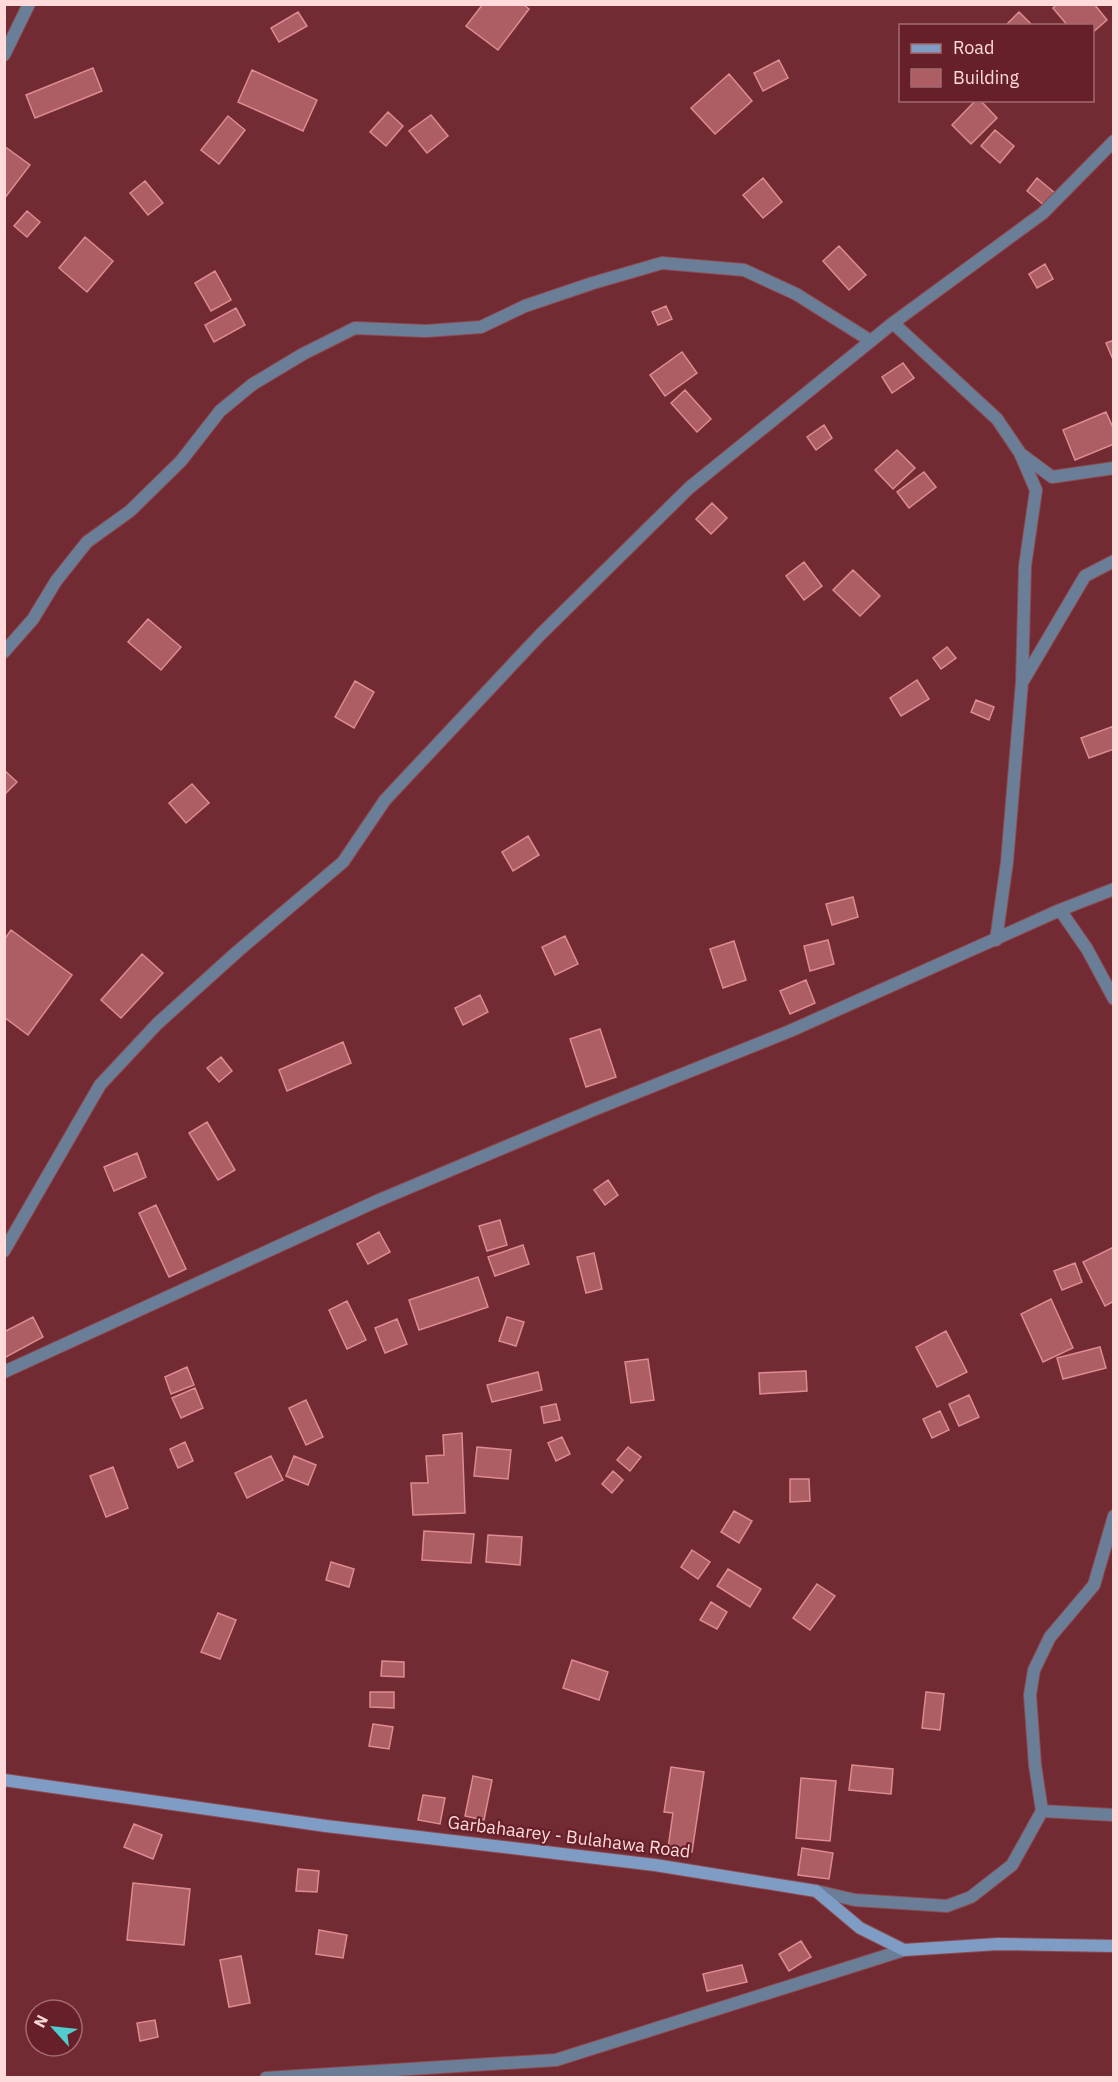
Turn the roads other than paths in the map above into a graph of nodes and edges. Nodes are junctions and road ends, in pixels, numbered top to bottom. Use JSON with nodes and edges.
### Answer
{"nodes":[{"id":1,"x":29,"y":4,"type":"edge"},
{"id":2,"x":4,"y":55,"type":"edge"},
{"id":3,"x":1113,"y":141,"type":"edge"},
{"id":4,"x":893,"y":323,"type":"junction"},
{"id":5,"x":871,"y":341,"type":"junction"},
{"id":6,"x":1020,"y":453,"type":"junction"},
{"id":7,"x":1113,"y":468,"type":"edge"},
{"id":8,"x":1113,"y":561,"type":"edge"},
{"id":9,"x":4,"y":652,"type":"edge"},
{"id":10,"x":1022,"y":682,"type":"junction"},
{"id":11,"x":1113,"y":889,"type":"edge"},
{"id":12,"x":1060,"y":910,"type":"junction"},
{"id":13,"x":996,"y":940,"type":"junction"},
{"id":14,"x":1113,"y":999,"type":"edge"},
{"id":15,"x":4,"y":1251,"type":"edge"},
{"id":16,"x":4,"y":1372,"type":"edge"},
{"id":17,"x":1113,"y":1516,"type":"edge"},
{"id":18,"x":4,"y":1780,"type":"edge"},
{"id":19,"x":1042,"y":1811,"type":"junction"},
{"id":20,"x":1113,"y":1815,"type":"edge"},
{"id":21,"x":816,"y":1891,"type":"junction"},
{"id":22,"x":1113,"y":1946,"type":"edge"},
{"id":23,"x":904,"y":1950,"type":"junction"},
{"id":24,"x":266,"y":2078,"type":"edge"}],
"edges":[{"from":1,"to":2,"type":"street"},
{"from":3,"to":4,"type":"street"},
{"from":4,"to":5,"type":"street"},
{"from":4,"to":6,"type":"street"},
{"from":5,"to":9,"type":"street"},
{"from":5,"to":15,"type":"street"},
{"from":6,"to":7,"type":"street"},
{"from":6,"to":10,"type":"street"},
{"from":8,"to":10,"type":"street"},
{"from":10,"to":13,"type":"street"},
{"from":11,"to":12,"type":"street"},
{"from":12,"to":13,"type":"street"},
{"from":12,"to":14,"type":"street"},
{"from":13,"to":16,"type":"street"},
{"from":17,"to":19,"type":"street"},
{"from":18,"to":21,"type":"main road","name":"Garbahaarey - Bulahawa Road"},
{"from":19,"to":20,"type":"street"},
{"from":19,"to":21,"type":"street"},
{"from":21,"to":23,"type":"main road"},
{"from":22,"to":23,"type":"main road"},
{"from":23,"to":24,"type":"street"}]}
